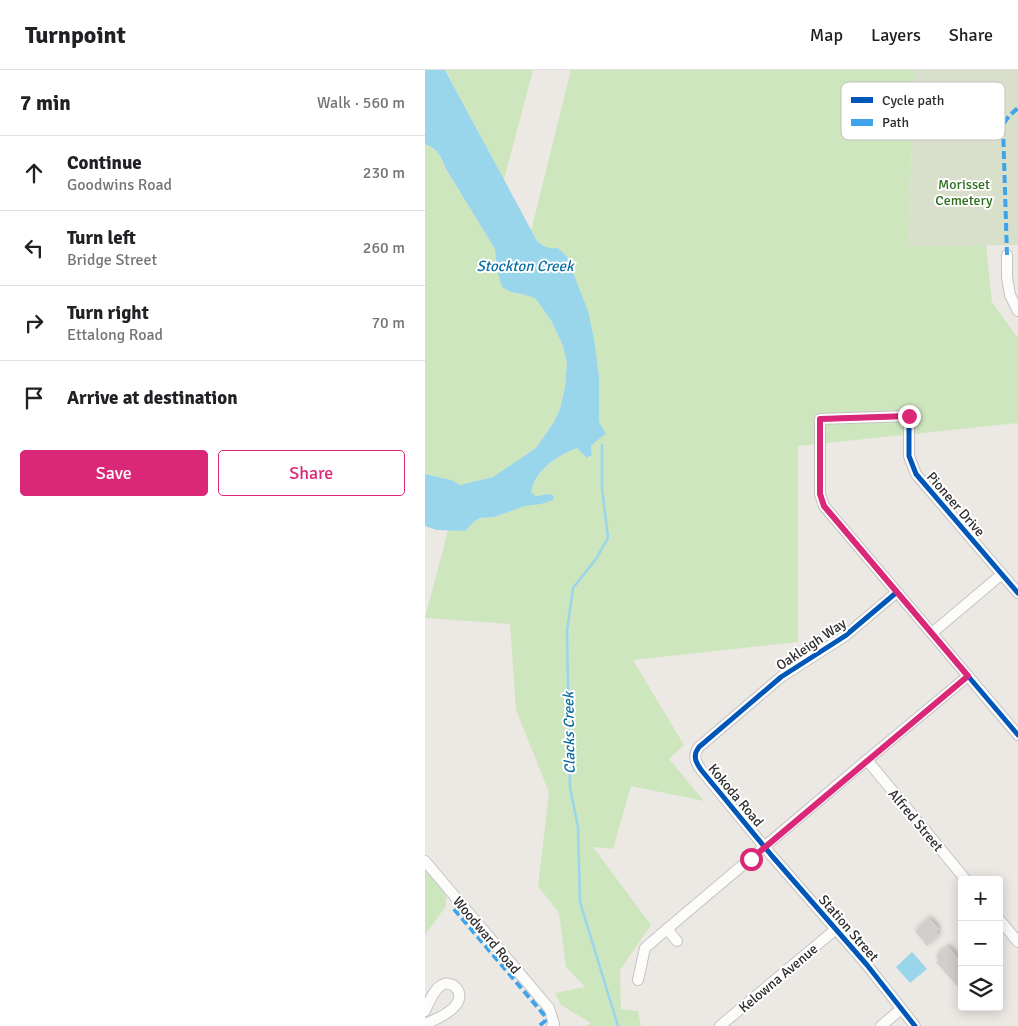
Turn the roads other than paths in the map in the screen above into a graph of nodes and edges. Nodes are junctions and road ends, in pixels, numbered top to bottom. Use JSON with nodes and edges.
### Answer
{"nodes":[{"id":1,"x":1007,"y":255,"type":"dead end"},
{"id":2,"x":1018,"y":311,"type":"edge"},
{"id":3,"x":1002,"y":574,"type":"junction"},
{"id":4,"x":897,"y":592,"type":"junction"},
{"id":5,"x":1018,"y":594,"type":"edge"},
{"id":6,"x":932,"y":633,"type":"junction"},
{"id":7,"x":968,"y":676,"type":"junction"},
{"id":8,"x":1018,"y":735,"type":"edge"},
{"id":9,"x":695,"y":755,"type":"joint"},
{"id":10,"x":867,"y":760,"type":"junction"},
{"id":11,"x":765,"y":847,"type":"junction"},
{"id":12,"x":425,"y":861,"type":"edge"},
{"id":13,"x":963,"y":876,"type":"edge"},
{"id":14,"x":1000,"y":921,"type":"edge"},
{"id":15,"x":667,"y":929,"type":"junction"},
{"id":16,"x":836,"y":929,"type":"junction"},
{"id":17,"x":677,"y":941,"type":"dead end"},
{"id":18,"x":1018,"y":942,"type":"edge"},
{"id":19,"x":638,"y":980,"type":"dead end"},
{"id":20,"x":901,"y":1009,"type":"junction"},
{"id":21,"x":425,"y":1010,"type":"edge"},
{"id":22,"x":425,"y":1024,"type":"edge"},
{"id":23,"x":552,"y":1026,"type":"edge"},
{"id":24,"x":720,"y":1026,"type":"edge"},
{"id":25,"x":881,"y":1026,"type":"edge"},
{"id":26,"x":915,"y":1026,"type":"edge"}],
"edges":[{"from":1,"to":2,"type":"street"},
{"from":3,"to":4,"type":"street","name":"Pioneer Drive"},
{"from":3,"to":5,"type":"street","name":"Pioneer Drive"},
{"from":3,"to":6,"type":"street"},
{"from":4,"to":6,"type":"street"},
{"from":4,"to":9,"type":"street","name":"Oakleigh Way"},
{"from":6,"to":7,"type":"street"},
{"from":7,"to":8,"type":"street"},
{"from":7,"to":10,"type":"street"},
{"from":9,"to":11,"type":"street","name":"Kokoda Road"},
{"from":10,"to":11,"type":"street"},
{"from":10,"to":13,"type":"street","name":"Alfred Street"},
{"from":11,"to":15,"type":"street"},
{"from":11,"to":16,"type":"street","name":"Station Street"},
{"from":12,"to":23,"type":"street","name":"Woodward Road"},
{"from":14,"to":18,"type":"street"},
{"from":15,"to":17,"type":"street"},
{"from":15,"to":19,"type":"street"},
{"from":16,"to":20,"type":"street","name":"Station Street"},
{"from":16,"to":24,"type":"street","name":"Kelowna Avenue"},
{"from":20,"to":25,"type":"street"},
{"from":20,"to":26,"type":"street","name":"Station Street"},
{"from":21,"to":22,"type":"street"}]}
